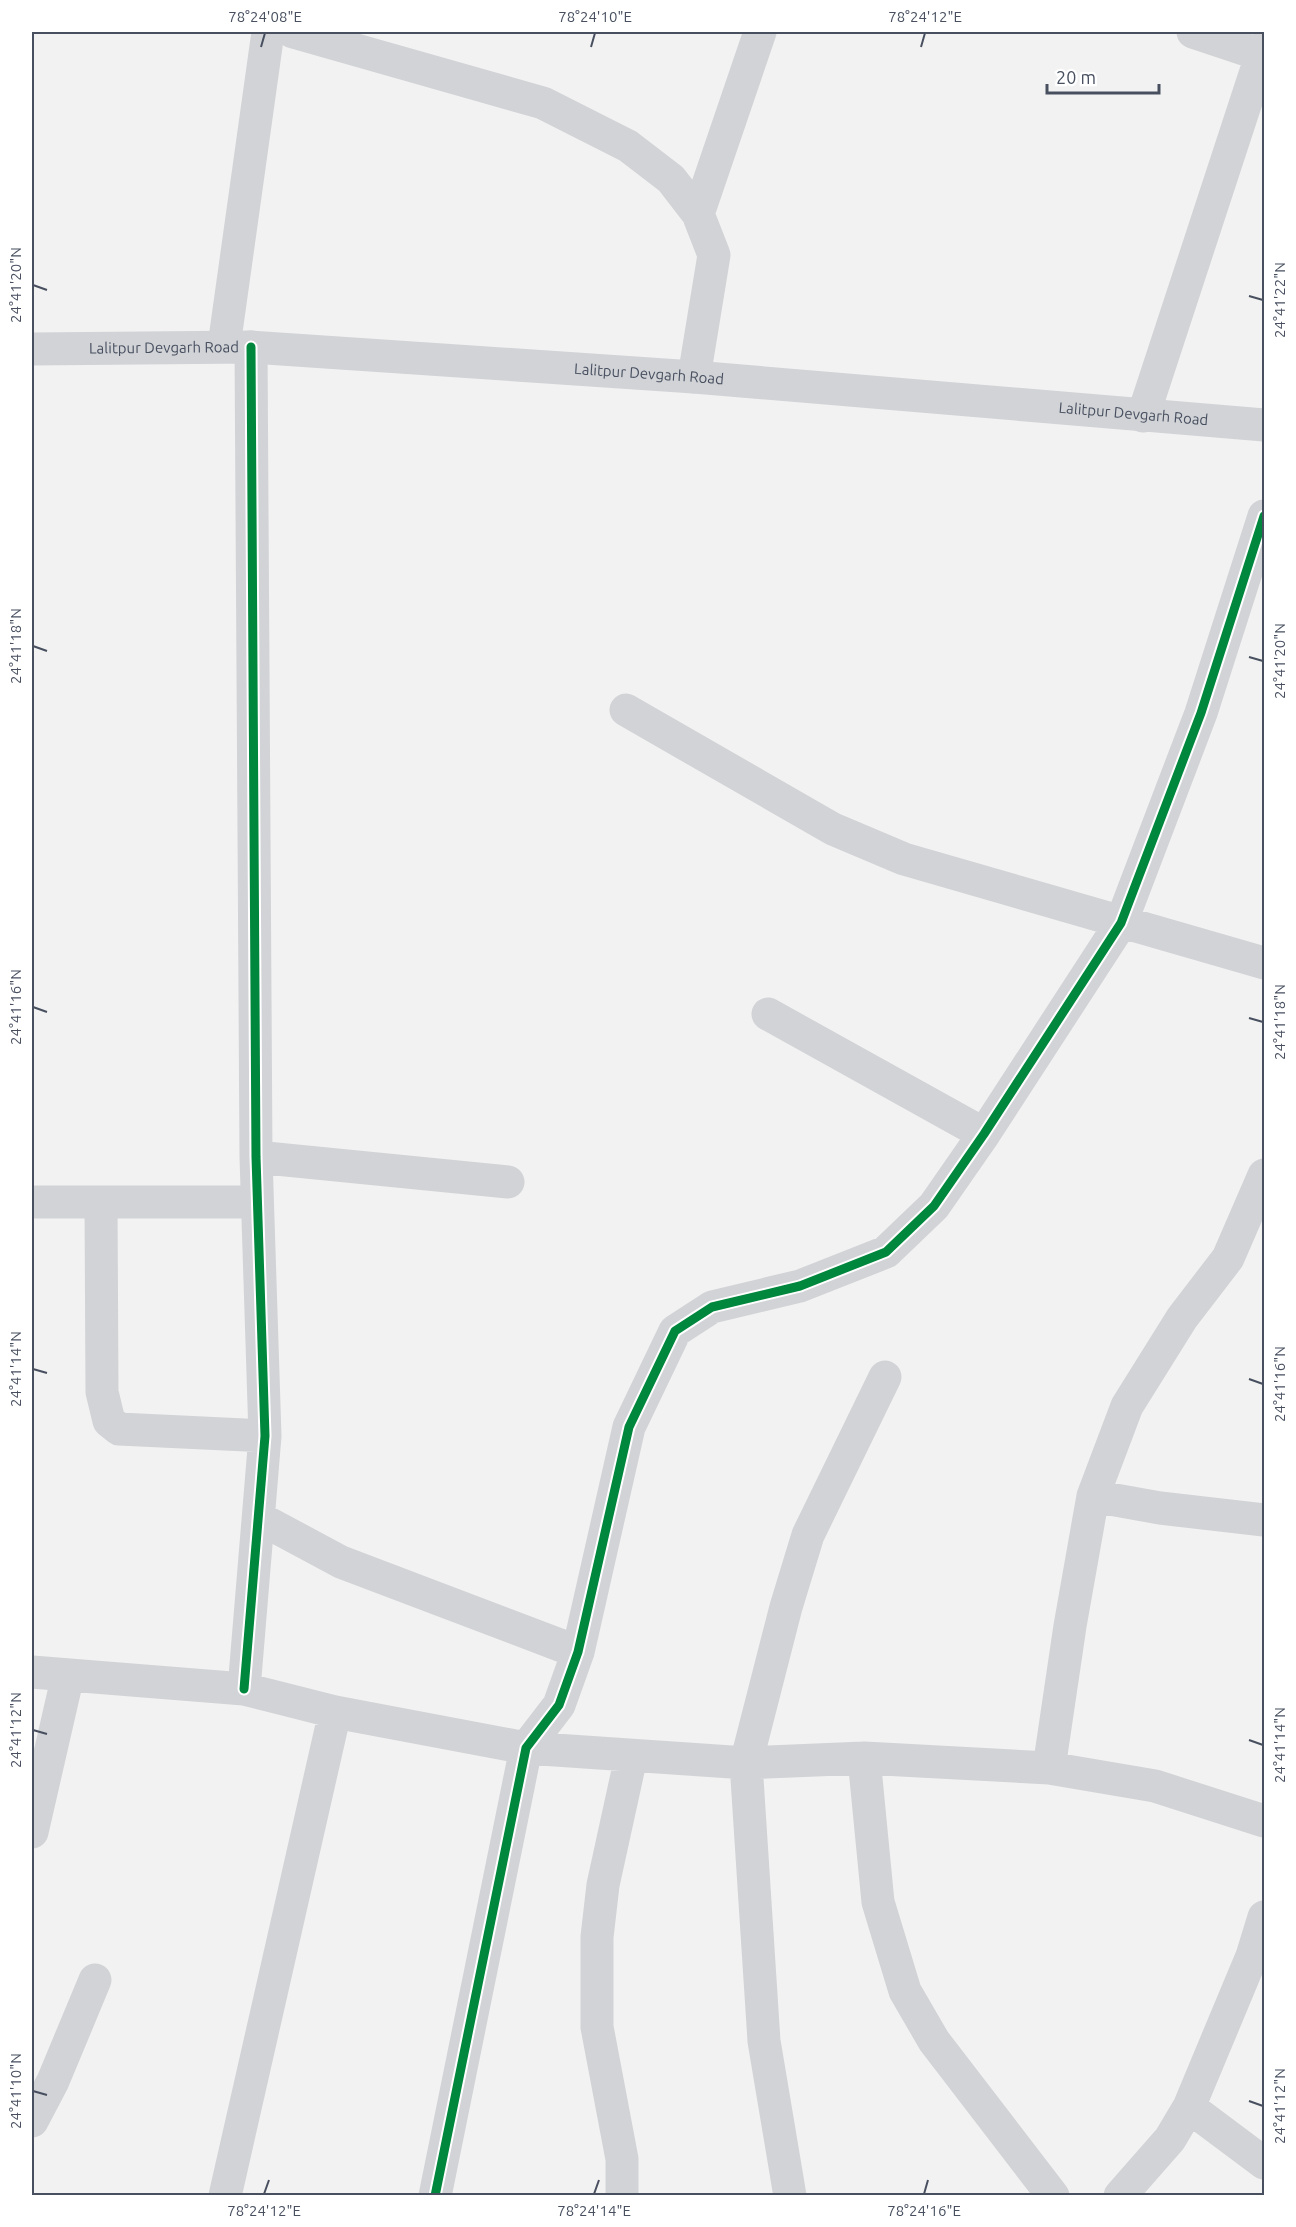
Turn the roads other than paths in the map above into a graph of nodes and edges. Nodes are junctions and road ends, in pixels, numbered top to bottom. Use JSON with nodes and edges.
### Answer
{"nodes":[{"id":1,"x":268,"y":32,"type":"edge"},
{"id":2,"x":293,"y":32,"type":"edge"},
{"id":3,"x":760,"y":32,"type":"edge"},
{"id":4,"x":1193,"y":32,"type":"edge"},
{"id":5,"x":1263,"y":51,"type":"edge"},
{"id":6,"x":698,"y":214,"type":"junction"},
{"id":7,"x":237,"y":346,"type":"junction"},
{"id":8,"x":32,"y":349,"type":"edge"},
{"id":9,"x":694,"y":377,"type":"junction"},
{"id":10,"x":1143,"y":416,"type":"junction"},
{"id":11,"x":1264,"y":425,"type":"edge"},
{"id":12,"x":1264,"y":516,"type":"edge"},
{"id":13,"x":626,"y":710,"type":"dead end"},
{"id":14,"x":1120,"y":923,"type":"junction"},
{"id":15,"x":1264,"y":963,"type":"edge"},
{"id":16,"x":768,"y":1014,"type":"dead end"},
{"id":17,"x":984,"y":1134,"type":"junction"},
{"id":18,"x":256,"y":1157,"type":"junction"},
{"id":19,"x":1264,"y":1175,"type":"edge"},
{"id":20,"x":508,"y":1182,"type":"dead end"},
{"id":21,"x":32,"y":1202,"type":"edge"},
{"id":22,"x":101,"y":1202,"type":"junction"},
{"id":23,"x":257,"y":1202,"type":"junction"},
{"id":24,"x":885,"y":1377,"type":"dead end"},
{"id":25,"x":265,"y":1436,"type":"junction"},
{"id":26,"x":1093,"y":1496,"type":"junction"},
{"id":27,"x":259,"y":1518,"type":"junction"},
{"id":28,"x":1264,"y":1520,"type":"edge"},
{"id":29,"x":578,"y":1652,"type":"junction"},
{"id":30,"x":32,"y":1672,"type":"edge"},
{"id":31,"x":68,"y":1675,"type":"junction"},
{"id":32,"x":244,"y":1689,"type":"junction"},
{"id":33,"x":335,"y":1712,"type":"junction"},
{"id":34,"x":526,"y":1748,"type":"junction"},
{"id":35,"x":631,"y":1757,"type":"junction"},
{"id":36,"x":864,"y":1758,"type":"junction"},
{"id":37,"x":746,"y":1763,"type":"junction"},
{"id":38,"x":1049,"y":1768,"type":"junction"},
{"id":39,"x":1264,"y":1821,"type":"edge"},
{"id":40,"x":32,"y":1832,"type":"edge"},
{"id":41,"x":1264,"y":1917,"type":"edge"},
{"id":42,"x":96,"y":1980,"type":"dead end"},
{"id":43,"x":1189,"y":2107,"type":"junction"},
{"id":44,"x":32,"y":2121,"type":"edge"},
{"id":45,"x":1264,"y":2163,"type":"edge"},
{"id":46,"x":225,"y":2196,"type":"edge"},
{"id":47,"x":435,"y":2196,"type":"edge"},
{"id":48,"x":621,"y":2196,"type":"edge"},
{"id":49,"x":790,"y":2196,"type":"edge"},
{"id":50,"x":1053,"y":2196,"type":"edge"},
{"id":51,"x":1120,"y":2196,"type":"edge"}],
"edges":[{"from":1,"to":7,"type":"street"},
{"from":2,"to":6,"type":"street"},
{"from":3,"to":6,"type":"street"},
{"from":4,"to":5,"type":"street"},
{"from":5,"to":10,"type":"street"},
{"from":6,"to":9,"type":"street"},
{"from":7,"to":8,"type":"main road","name":"Lalitpur Devgarh Road"},
{"from":7,"to":9,"type":"main road","name":"Lalitpur Devgarh Road"},
{"from":7,"to":18,"type":"street"},
{"from":9,"to":10,"type":"main road","name":"Lalitpur Devgarh Road"},
{"from":10,"to":11,"type":"main road","name":"Lalitpur Devgarh Road"},
{"from":12,"to":14,"type":"street"},
{"from":13,"to":14,"type":"street"},
{"from":14,"to":15,"type":"street"},
{"from":14,"to":17,"type":"street"},
{"from":16,"to":17,"type":"street"},
{"from":17,"to":29,"type":"street"},
{"from":18,"to":20,"type":"street"},
{"from":18,"to":23,"type":"street"},
{"from":19,"to":26,"type":"street"},
{"from":21,"to":22,"type":"street"},
{"from":22,"to":23,"type":"street"},
{"from":22,"to":25,"type":"street"},
{"from":23,"to":25,"type":"street"},
{"from":24,"to":37,"type":"street"},
{"from":25,"to":27,"type":"street"},
{"from":26,"to":28,"type":"street"},
{"from":26,"to":38,"type":"street"},
{"from":27,"to":29,"type":"street"},
{"from":27,"to":32,"type":"street"},
{"from":29,"to":34,"type":"street"},
{"from":30,"to":31,"type":"street"},
{"from":31,"to":32,"type":"street"},
{"from":31,"to":40,"type":"street"},
{"from":32,"to":33,"type":"street"},
{"from":33,"to":34,"type":"street"},
{"from":33,"to":46,"type":"street"},
{"from":34,"to":35,"type":"street"},
{"from":34,"to":47,"type":"street"},
{"from":35,"to":37,"type":"street"},
{"from":35,"to":48,"type":"street"},
{"from":36,"to":37,"type":"street"},
{"from":36,"to":38,"type":"street"},
{"from":36,"to":50,"type":"street"},
{"from":37,"to":49,"type":"street"},
{"from":38,"to":39,"type":"street"},
{"from":41,"to":43,"type":"street"},
{"from":42,"to":44,"type":"street"},
{"from":43,"to":45,"type":"street"},
{"from":43,"to":51,"type":"street"}]}
